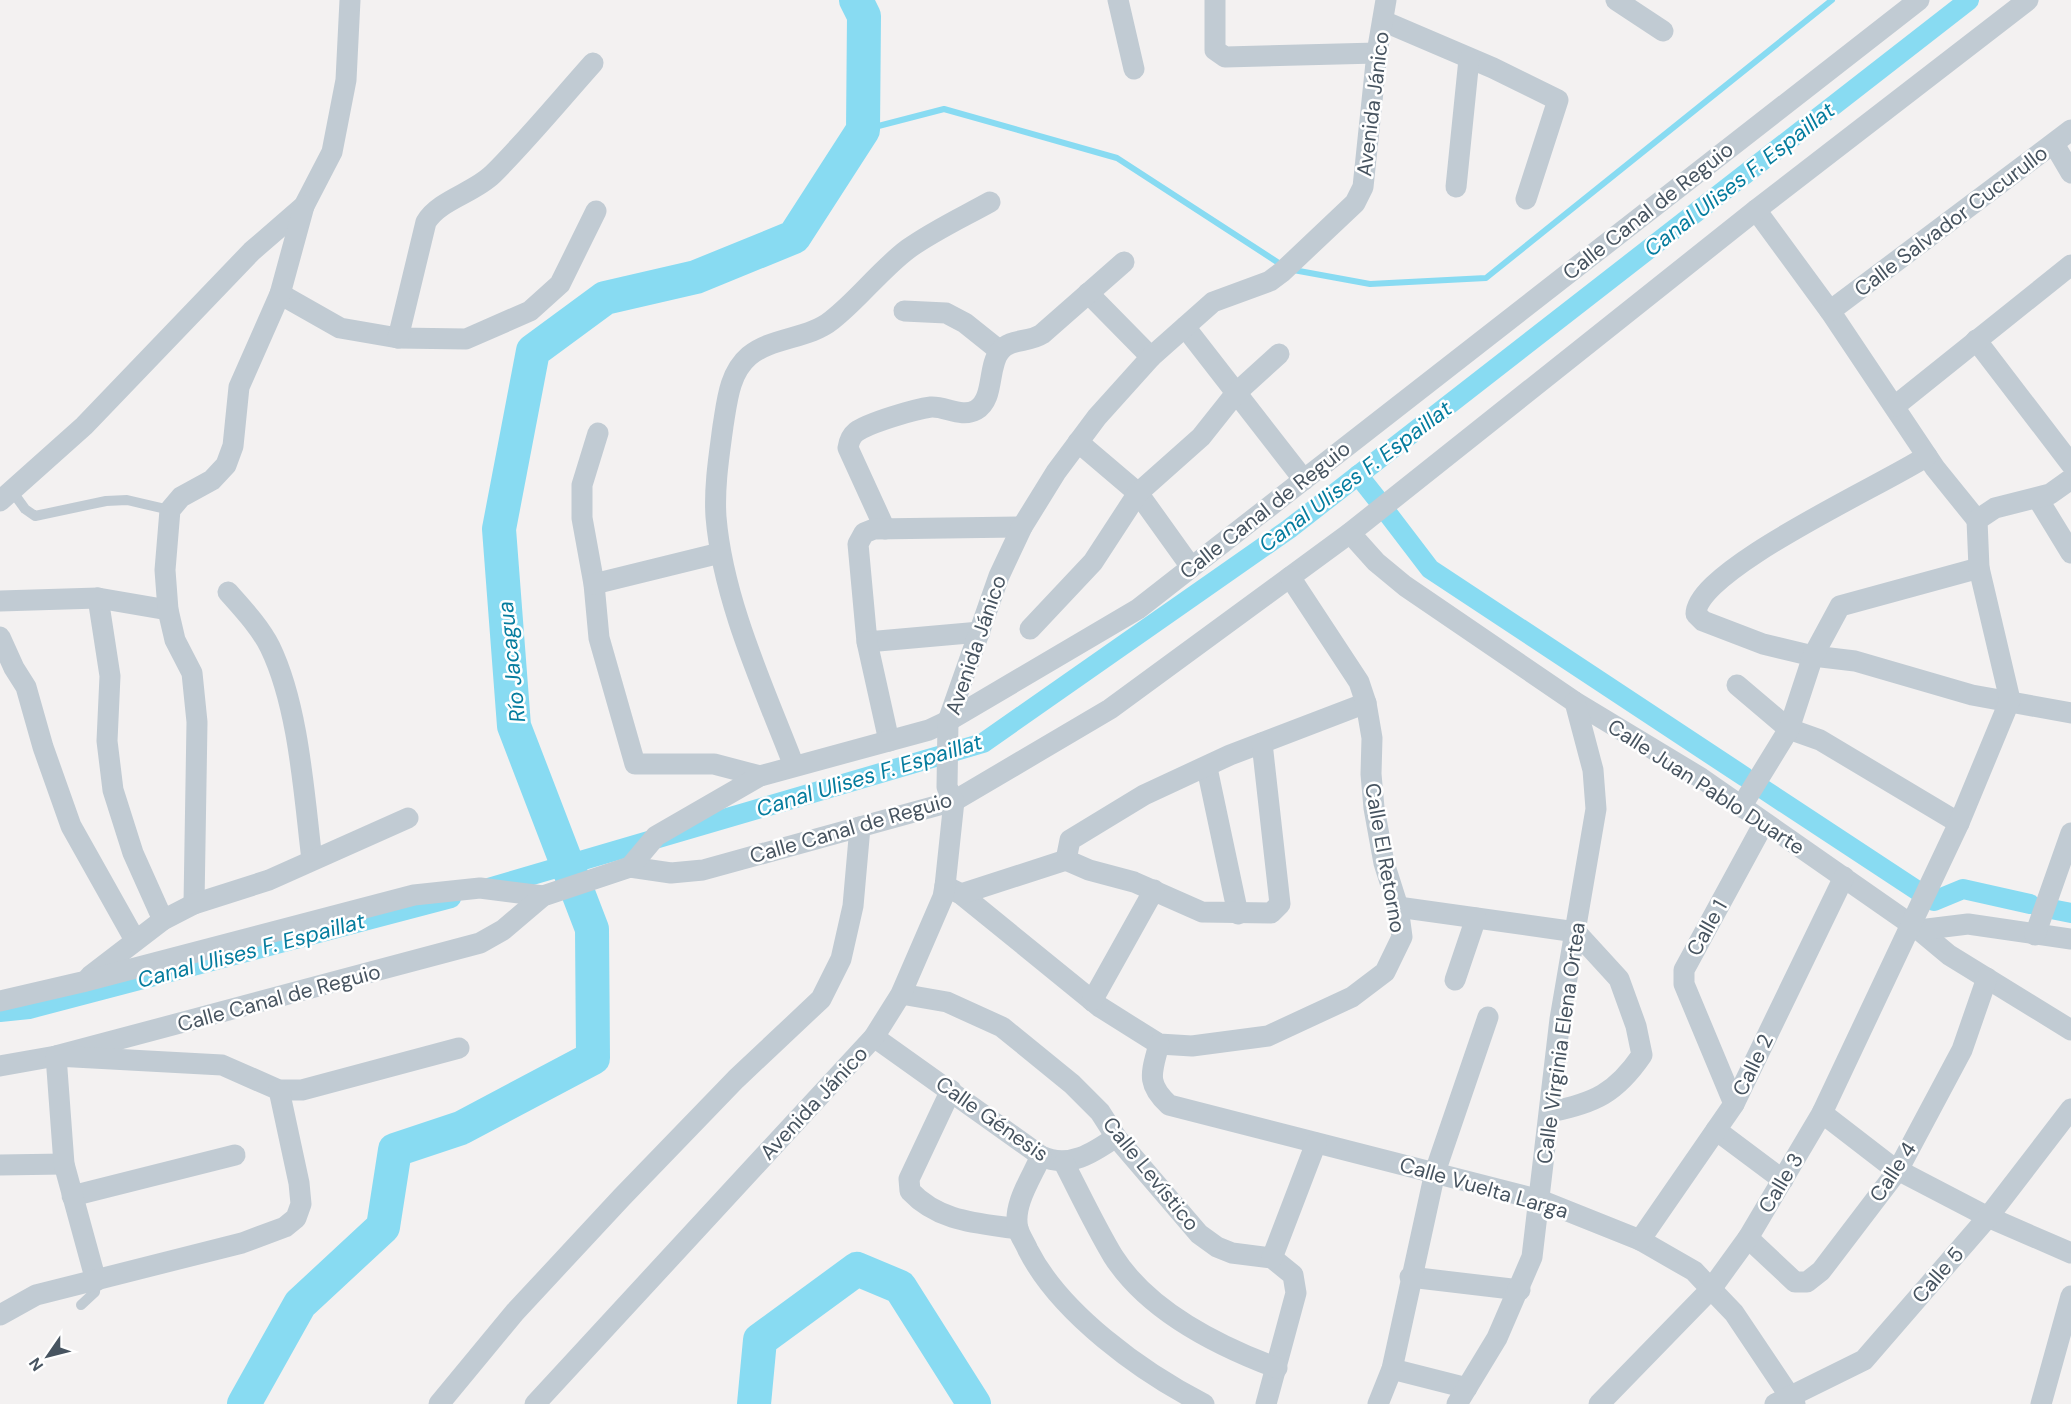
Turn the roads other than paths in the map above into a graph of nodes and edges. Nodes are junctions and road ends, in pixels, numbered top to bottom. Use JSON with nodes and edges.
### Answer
{"nodes":[{"id":1,"x":350,"y":0,"type":"edge"},
{"id":2,"x":1118,"y":0,"type":"edge"},
{"id":3,"x":1215,"y":0,"type":"edge"},
{"id":4,"x":1386,"y":0,"type":"edge"},
{"id":5,"x":1616,"y":0,"type":"edge"},
{"id":6,"x":1919,"y":0,"type":"edge"},
{"id":7,"x":2028,"y":0,"type":"edge"},
{"id":8,"x":1383,"y":21,"type":"junction"},
{"id":9,"x":1663,"y":32,"type":"dead end"},
{"id":10,"x":1377,"y":53,"type":"junction"},
{"id":11,"x":1468,"y":59,"type":"junction"},
{"id":12,"x":593,"y":63,"type":"dead end"},
{"id":13,"x":1134,"y":69,"type":"dead end"},
{"id":14,"x":2071,"y":130,"type":"edge"},
{"id":15,"x":2054,"y":144,"type":"junction"},
{"id":16,"x":2071,"y":173,"type":"edge"},
{"id":17,"x":1456,"y":187,"type":"dead end"},
{"id":18,"x":1526,"y":200,"type":"dead end"},
{"id":19,"x":990,"y":202,"type":"dead end"},
{"id":20,"x":304,"y":206,"type":"junction"},
{"id":21,"x":1755,"y":210,"type":"junction"},
{"id":22,"x":596,"y":211,"type":"dead end"},
{"id":23,"x":1124,"y":262,"type":"dead end"},
{"id":24,"x":2071,"y":265,"type":"edge"},
{"id":25,"x":1088,"y":293,"type":"junction"},
{"id":26,"x":280,"y":294,"type":"junction"},
{"id":27,"x":904,"y":310,"type":"dead end"},
{"id":28,"x":1830,"y":311,"type":"junction"},
{"id":29,"x":1185,"y":327,"type":"junction"},
{"id":30,"x":398,"y":338,"type":"junction"},
{"id":31,"x":1976,"y":340,"type":"junction"},
{"id":32,"x":1000,"y":351,"type":"junction"},
{"id":33,"x":1279,"y":354,"type":"dead end"},
{"id":34,"x":1151,"y":357,"type":"junction"},
{"id":35,"x":1236,"y":393,"type":"junction"},
{"id":36,"x":1895,"y":406,"type":"junction"},
{"id":37,"x":598,"y":433,"type":"dead end"},
{"id":38,"x":1078,"y":442,"type":"junction"},
{"id":39,"x":1927,"y":456,"type":"junction"},
{"id":40,"x":2071,"y":464,"type":"edge"},
{"id":41,"x":2071,"y":479,"type":"edge"},
{"id":42,"x":1304,"y":480,"type":"junction"},
{"id":43,"x":1138,"y":493,"type":"junction"},
{"id":44,"x":6,"y":496,"type":"edge"},
{"id":45,"x":2038,"y":499,"type":"junction"},
{"id":46,"x":170,"y":510,"type":"junction"},
{"id":47,"x":1977,"y":520,"type":"junction"},
{"id":48,"x":1022,"y":528,"type":"junction"},
{"id":49,"x":885,"y":529,"type":"junction"},
{"id":50,"x":1350,"y":533,"type":"junction"},
{"id":51,"x":720,"y":553,"type":"junction"},
{"id":52,"x":2071,"y":553,"type":"edge"},
{"id":53,"x":1191,"y":567,"type":"junction"},
{"id":54,"x":1979,"y":568,"type":"junction"},
{"id":55,"x":1290,"y":577,"type":"junction"},
{"id":56,"x":594,"y":584,"type":"junction"},
{"id":57,"x":228,"y":592,"type":"dead end"},
{"id":58,"x":98,"y":598,"type":"junction"},
{"id":59,"x":0,"y":601,"type":"edge"},
{"id":60,"x":168,"y":610,"type":"junction"},
{"id":61,"x":1030,"y":630,"type":"dead end"},
{"id":62,"x":980,"y":632,"type":"junction"},
{"id":63,"x":0,"y":637,"type":"edge"},
{"id":64,"x":867,"y":642,"type":"junction"},
{"id":65,"x":1813,"y":656,"type":"junction"},
{"id":66,"x":1737,"y":685,"type":"dead end"},
{"id":67,"x":2010,"y":700,"type":"junction"},
{"id":68,"x":1575,"y":702,"type":"junction"},
{"id":69,"x":1366,"y":703,"type":"junction"},
{"id":70,"x":2071,"y":713,"type":"edge"},
{"id":71,"x":948,"y":727,"type":"junction"},
{"id":72,"x":1789,"y":729,"type":"junction"},
{"id":73,"x":889,"y":741,"type":"junction"},
{"id":74,"x":1262,"y":743,"type":"junction"},
{"id":75,"x":794,"y":766,"type":"junction"},
{"id":76,"x":1208,"y":768,"type":"junction"},
{"id":77,"x":760,"y":776,"type":"junction"},
{"id":78,"x":950,"y":794,"type":"junction"},
{"id":79,"x":1741,"y":807,"type":"junction"},
{"id":80,"x":408,"y":818,"type":"dead end"},
{"id":81,"x":1764,"y":823,"type":"junction"},
{"id":82,"x":1959,"y":823,"type":"junction"},
{"id":83,"x":860,"y":827,"type":"junction"},
{"id":84,"x":2071,"y":833,"type":"edge"},
{"id":85,"x":312,"y":860,"type":"junction"},
{"id":86,"x":1066,"y":860,"type":"junction"},
{"id":87,"x":630,"y":867,"type":"junction"},
{"id":88,"x":1844,"y":877,"type":"junction"},
{"id":89,"x":953,"y":890,"type":"junction"},
{"id":90,"x":1154,"y":890,"type":"junction"},
{"id":91,"x":543,"y":896,"type":"junction"},
{"id":92,"x":194,"y":904,"type":"junction"},
{"id":93,"x":1398,"y":907,"type":"junction"},
{"id":94,"x":1238,"y":914,"type":"junction"},
{"id":95,"x":1476,"y":918,"type":"junction"},
{"id":96,"x":164,"y":920,"type":"junction"},
{"id":97,"x":1914,"y":928,"type":"junction"},
{"id":98,"x":1576,"y":932,"type":"junction"},
{"id":99,"x":2034,"y":934,"type":"junction"},
{"id":100,"x":2071,"y":939,"type":"edge"},
{"id":101,"x":135,"y":940,"type":"junction"},
{"id":102,"x":1987,"y":978,"type":"junction"},
{"id":103,"x":1455,"y":980,"type":"dead end"},
{"id":104,"x":82,"y":982,"type":"junction"},
{"id":105,"x":901,"y":994,"type":"junction"},
{"id":106,"x":0,"y":1001,"type":"edge"},
{"id":107,"x":1092,"y":1001,"type":"junction"},
{"id":108,"x":1488,"y":1017,"type":"dead end"},
{"id":109,"x":2071,"y":1030,"type":"edge"},
{"id":110,"x":874,"y":1037,"type":"junction"},
{"id":111,"x":1159,"y":1044,"type":"junction"},
{"id":112,"x":459,"y":1048,"type":"dead end"},
{"id":113,"x":56,"y":1056,"type":"junction"},
{"id":114,"x":0,"y":1066,"type":"edge"},
{"id":115,"x":279,"y":1090,"type":"junction"},
{"id":116,"x":951,"y":1090,"type":"junction"},
{"id":117,"x":1734,"y":1104,"type":"junction"},
{"id":118,"x":2071,"y":1109,"type":"edge"},
{"id":119,"x":1550,"y":1112,"type":"junction"},
{"id":120,"x":1822,"y":1113,"type":"junction"},
{"id":121,"x":1716,"y":1130,"type":"junction"},
{"id":122,"x":1116,"y":1137,"type":"junction"},
{"id":123,"x":1316,"y":1143,"type":"junction"},
{"id":124,"x":235,"y":1155,"type":"dead end"},
{"id":125,"x":1041,"y":1156,"type":"junction"},
{"id":126,"x":1064,"y":1163,"type":"junction"},
{"id":127,"x":64,"y":1164,"type":"junction"},
{"id":128,"x":0,"y":1166,"type":"edge"},
{"id":129,"x":1898,"y":1170,"type":"junction"},
{"id":130,"x":1435,"y":1172,"type":"junction"},
{"id":131,"x":1783,"y":1180,"type":"junction"},
{"id":132,"x":72,"y":1196,"type":"junction"},
{"id":133,"x":1540,"y":1200,"type":"junction"},
{"id":134,"x":1988,"y":1217,"type":"junction"},
{"id":135,"x":1018,"y":1229,"type":"junction"},
{"id":136,"x":1748,"y":1238,"type":"junction"},
{"id":137,"x":1640,"y":1240,"type":"junction"},
{"id":138,"x":2071,"y":1252,"type":"edge"},
{"id":139,"x":1272,"y":1258,"type":"junction"},
{"id":140,"x":1410,"y":1277,"type":"junction"},
{"id":141,"x":96,"y":1281,"type":"junction"},
{"id":142,"x":1711,"y":1289,"type":"junction"},
{"id":143,"x":1520,"y":1290,"type":"junction"},
{"id":144,"x":2071,"y":1296,"type":"edge"},
{"id":145,"x":81,"y":1305,"type":"dead end"},
{"id":146,"x":0,"y":1315,"type":"edge"},
{"id":147,"x":1277,"y":1368,"type":"junction"},
{"id":148,"x":1392,"y":1369,"type":"junction"},
{"id":149,"x":1462,"y":1396,"type":"edge"},
{"id":150,"x":1787,"y":1401,"type":"edge"},
{"id":151,"x":439,"y":1404,"type":"edge"},
{"id":152,"x":535,"y":1404,"type":"edge"},
{"id":153,"x":1204,"y":1404,"type":"edge"},
{"id":154,"x":1266,"y":1404,"type":"edge"},
{"id":155,"x":1378,"y":1404,"type":"edge"},
{"id":156,"x":1599,"y":1404,"type":"edge"},
{"id":157,"x":2041,"y":1404,"type":"edge"}],
"edges":[{"from":1,"to":20,"type":"street"},
{"from":2,"to":13,"type":"street"},
{"from":3,"to":10,"type":"street"},
{"from":4,"to":8,"type":"street","name":"Avenida Jánico"},
{"from":5,"to":9,"type":"street"},
{"from":6,"to":42,"type":"street","name":"Calle Canal de Reguio"},
{"from":7,"to":21,"type":"street","name":"Calle Canal de Reguio"},
{"from":8,"to":10,"type":"street","name":"Avenida Jánico"},
{"from":8,"to":11,"type":"street"},
{"from":10,"to":29,"type":"street","name":"Avenida Jánico"},
{"from":11,"to":17,"type":"street"},
{"from":11,"to":18,"type":"street"},
{"from":12,"to":30,"type":"street"},
{"from":14,"to":15,"type":"street","name":"Calle Salvador Cucurullo"},
{"from":15,"to":16,"type":"street"},
{"from":15,"to":28,"type":"street","name":"Calle Salvador Cucurullo"},
{"from":19,"to":51,"type":"street"},
{"from":20,"to":26,"type":"street"},
{"from":20,"to":44,"type":"street"},
{"from":21,"to":28,"type":"street"},
{"from":21,"to":50,"type":"street","name":"Calle Canal de Reguio"},
{"from":22,"to":30,"type":"street"},
{"from":23,"to":25,"type":"street"},
{"from":24,"to":31,"type":"street"},
{"from":25,"to":32,"type":"street"},
{"from":25,"to":34,"type":"street"},
{"from":26,"to":30,"type":"street"},
{"from":26,"to":46,"type":"street"},
{"from":27,"to":32,"type":"street"},
{"from":28,"to":36,"type":"street"},
{"from":29,"to":34,"type":"street","name":"Avenida Jánico"},
{"from":29,"to":35,"type":"street"},
{"from":31,"to":36,"type":"street"},
{"from":31,"to":40,"type":"street"},
{"from":32,"to":49,"type":"street"},
{"from":33,"to":35,"type":"street"},
{"from":34,"to":38,"type":"street","name":"Avenida Jánico"},
{"from":35,"to":42,"type":"street"},
{"from":35,"to":43,"type":"street"},
{"from":36,"to":39,"type":"street"},
{"from":37,"to":56,"type":"street"},
{"from":38,"to":43,"type":"street"},
{"from":38,"to":48,"type":"street","name":"Avenida Jánico"},
{"from":39,"to":47,"type":"street"},
{"from":39,"to":65,"type":"street"},
{"from":41,"to":45,"type":"street"},
{"from":42,"to":53,"type":"street","name":"Calle Canal de Reguio"},
{"from":43,"to":53,"type":"street"},
{"from":43,"to":61,"type":"street"},
{"from":44,"to":46,"type":"lane"},
{"from":45,"to":47,"type":"street"},
{"from":45,"to":52,"type":"street"},
{"from":46,"to":60,"type":"street"},
{"from":47,"to":54,"type":"street"},
{"from":48,"to":49,"type":"street"},
{"from":48,"to":62,"type":"street","name":"Avenida Jánico"},
{"from":49,"to":64,"type":"street"},
{"from":50,"to":55,"type":"street","name":"Calle Canal de Reguio"},
{"from":50,"to":68,"type":"street","name":"Calle Juan Pablo Duarte"},
{"from":51,"to":56,"type":"street"},
{"from":51,"to":75,"type":"street"},
{"from":53,"to":71,"type":"street","name":"Calle Canal de Reguio"},
{"from":54,"to":65,"type":"street"},
{"from":54,"to":67,"type":"street"},
{"from":55,"to":69,"type":"street","name":"Calle El Retorno"},
{"from":55,"to":78,"type":"street","name":"Calle Canal de Reguio"},
{"from":56,"to":77,"type":"street"},
{"from":57,"to":85,"type":"street"},
{"from":58,"to":59,"type":"street"},
{"from":58,"to":60,"type":"street"},
{"from":58,"to":96,"type":"street"},
{"from":60,"to":92,"type":"street"},
{"from":62,"to":64,"type":"street"},
{"from":62,"to":71,"type":"street","name":"Avenida Jánico"},
{"from":63,"to":101,"type":"street"},
{"from":64,"to":73,"type":"street"},
{"from":65,"to":67,"type":"street"},
{"from":65,"to":72,"type":"street"},
{"from":66,"to":72,"type":"street"},
{"from":67,"to":70,"type":"street"},
{"from":67,"to":82,"type":"street","name":"Calle 3"},
{"from":68,"to":79,"type":"street","name":"Calle Juan Pablo Duarte"},
{"from":68,"to":98,"type":"street","name":"Calle Virginia Elena Ortea"},
{"from":69,"to":74,"type":"street"},
{"from":69,"to":93,"type":"street","name":"Calle El Retorno"},
{"from":71,"to":73,"type":"street","name":"Calle Canal de Reguio"},
{"from":71,"to":78,"type":"street","name":"Avenida Jánico"},
{"from":72,"to":79,"type":"street"},
{"from":72,"to":82,"type":"street"},
{"from":73,"to":75,"type":"street","name":"Calle Canal de Reguio"},
{"from":74,"to":76,"type":"street"},
{"from":74,"to":94,"type":"street"},
{"from":75,"to":77,"type":"street","name":"Calle Canal de Reguio"},
{"from":76,"to":86,"type":"street"},
{"from":76,"to":94,"type":"street"},
{"from":77,"to":87,"type":"street","name":"Calle Canal de Reguio"},
{"from":78,"to":83,"type":"street","name":"Calle Canal de Reguio"},
{"from":78,"to":89,"type":"street","name":"Avenida Jánico"},
{"from":79,"to":81,"type":"street","name":"Calle Juan Pablo Duarte"},
{"from":80,"to":85,"type":"street"},
{"from":81,"to":88,"type":"street","name":"Calle Juan Pablo Duarte"},
{"from":81,"to":117,"type":"street","name":"Calle 1"},
{"from":82,"to":97,"type":"street","name":"Calle 3"},
{"from":83,"to":87,"type":"street","name":"Calle Canal de Reguio"},
{"from":83,"to":151,"type":"street"},
{"from":84,"to":99,"type":"street"},
{"from":85,"to":92,"type":"street"},
{"from":86,"to":89,"type":"street"},
{"from":86,"to":90,"type":"street"},
{"from":87,"to":91,"type":"street","name":"Calle Canal de Reguio"},
{"from":88,"to":97,"type":"street","name":"Calle Juan Pablo Duarte"},
{"from":88,"to":117,"type":"street","name":"Calle 2"},
{"from":89,"to":105,"type":"street","name":"Avenida Jánico"},
{"from":89,"to":107,"type":"street"},
{"from":90,"to":94,"type":"street"},
{"from":90,"to":107,"type":"street"},
{"from":91,"to":104,"type":"street","name":"Calle Canal de Reguio"},
{"from":91,"to":113,"type":"street","name":"Calle Canal de Reguio"},
{"from":92,"to":96,"type":"street"},
{"from":93,"to":95,"type":"street"},
{"from":93,"to":111,"type":"street","name":"Calle El Retorno"},
{"from":95,"to":98,"type":"street"},
{"from":95,"to":103,"type":"street"},
{"from":96,"to":101,"type":"street"},
{"from":97,"to":99,"type":"street"},
{"from":97,"to":102,"type":"street","name":"Calle Juan Pablo Duarte"},
{"from":97,"to":120,"type":"street","name":"Calle 3"},
{"from":98,"to":119,"type":"street","name":"Calle Virginia Elena Ortea"},
{"from":98,"to":119,"type":"street"},
{"from":99,"to":100,"type":"street"},
{"from":101,"to":104,"type":"street"},
{"from":102,"to":109,"type":"street","name":"Calle Juan Pablo Duarte"},
{"from":102,"to":129,"type":"street","name":"Calle 4"},
{"from":104,"to":106,"type":"street","name":"Calle Canal de Reguio"},
{"from":105,"to":110,"type":"street","name":"Avenida Jánico"},
{"from":105,"to":122,"type":"street","name":"Calle Levístico"},
{"from":107,"to":111,"type":"street"},
{"from":108,"to":130,"type":"street"},
{"from":110,"to":116,"type":"street","name":"Calle Génesis"},
{"from":110,"to":152,"type":"street","name":"Avenida Jánico"},
{"from":111,"to":123,"type":"street","name":"Calle Vuelta Larga"},
{"from":112,"to":115,"type":"street"},
{"from":113,"to":114,"type":"street","name":"Calle Canal de Reguio"},
{"from":113,"to":115,"type":"street"},
{"from":113,"to":127,"type":"street"},
{"from":115,"to":141,"type":"street"},
{"from":116,"to":125,"type":"street","name":"Calle Génesis"},
{"from":116,"to":135,"type":"street"},
{"from":117,"to":121,"type":"street","name":"Calle 2"},
{"from":118,"to":134,"type":"street","name":"Calle 5"},
{"from":119,"to":133,"type":"street","name":"Calle Virginia Elena Ortea"},
{"from":120,"to":129,"type":"street"},
{"from":120,"to":131,"type":"street","name":"Calle 3"},
{"from":121,"to":131,"type":"street"},
{"from":121,"to":137,"type":"street","name":"Calle 2"},
{"from":122,"to":126,"type":"street","name":"Calle Génesis"},
{"from":122,"to":139,"type":"street","name":"Calle Levístico"},
{"from":123,"to":130,"type":"street","name":"Calle Vuelta Larga"},
{"from":123,"to":139,"type":"street"},
{"from":124,"to":132,"type":"street"},
{"from":125,"to":126,"type":"street","name":"Calle Génesis"},
{"from":125,"to":135,"type":"street"},
{"from":126,"to":147,"type":"street"},
{"from":127,"to":128,"type":"street"},
{"from":127,"to":132,"type":"street"},
{"from":129,"to":134,"type":"street"},
{"from":129,"to":136,"type":"street","name":"Calle 4"},
{"from":130,"to":133,"type":"street","name":"Calle Vuelta Larga"},
{"from":130,"to":140,"type":"street"},
{"from":131,"to":136,"type":"street","name":"Calle 3"},
{"from":132,"to":141,"type":"street"},
{"from":133,"to":137,"type":"street","name":"Calle Vuelta Larga"},
{"from":133,"to":143,"type":"street","name":"Calle Virginia Elena Ortea"},
{"from":134,"to":138,"type":"street"},
{"from":134,"to":150,"type":"street","name":"Calle 5"},
{"from":135,"to":153,"type":"street"},
{"from":136,"to":142,"type":"street","name":"Calle 3"},
{"from":137,"to":142,"type":"street","name":"Calle Vuelta Larga"},
{"from":139,"to":147,"type":"street"},
{"from":140,"to":143,"type":"street"},
{"from":140,"to":148,"type":"street"},
{"from":141,"to":145,"type":"lane"},
{"from":141,"to":146,"type":"street"},
{"from":142,"to":150,"type":"street","name":"Calle Vuelta Larga"},
{"from":142,"to":156,"type":"street","name":"Calle 3"},
{"from":143,"to":149,"type":"street","name":"Calle Virginia Elena Ortea"},
{"from":144,"to":157,"type":"street"},
{"from":147,"to":154,"type":"street"},
{"from":148,"to":149,"type":"street"},
{"from":148,"to":155,"type":"street"}]}
